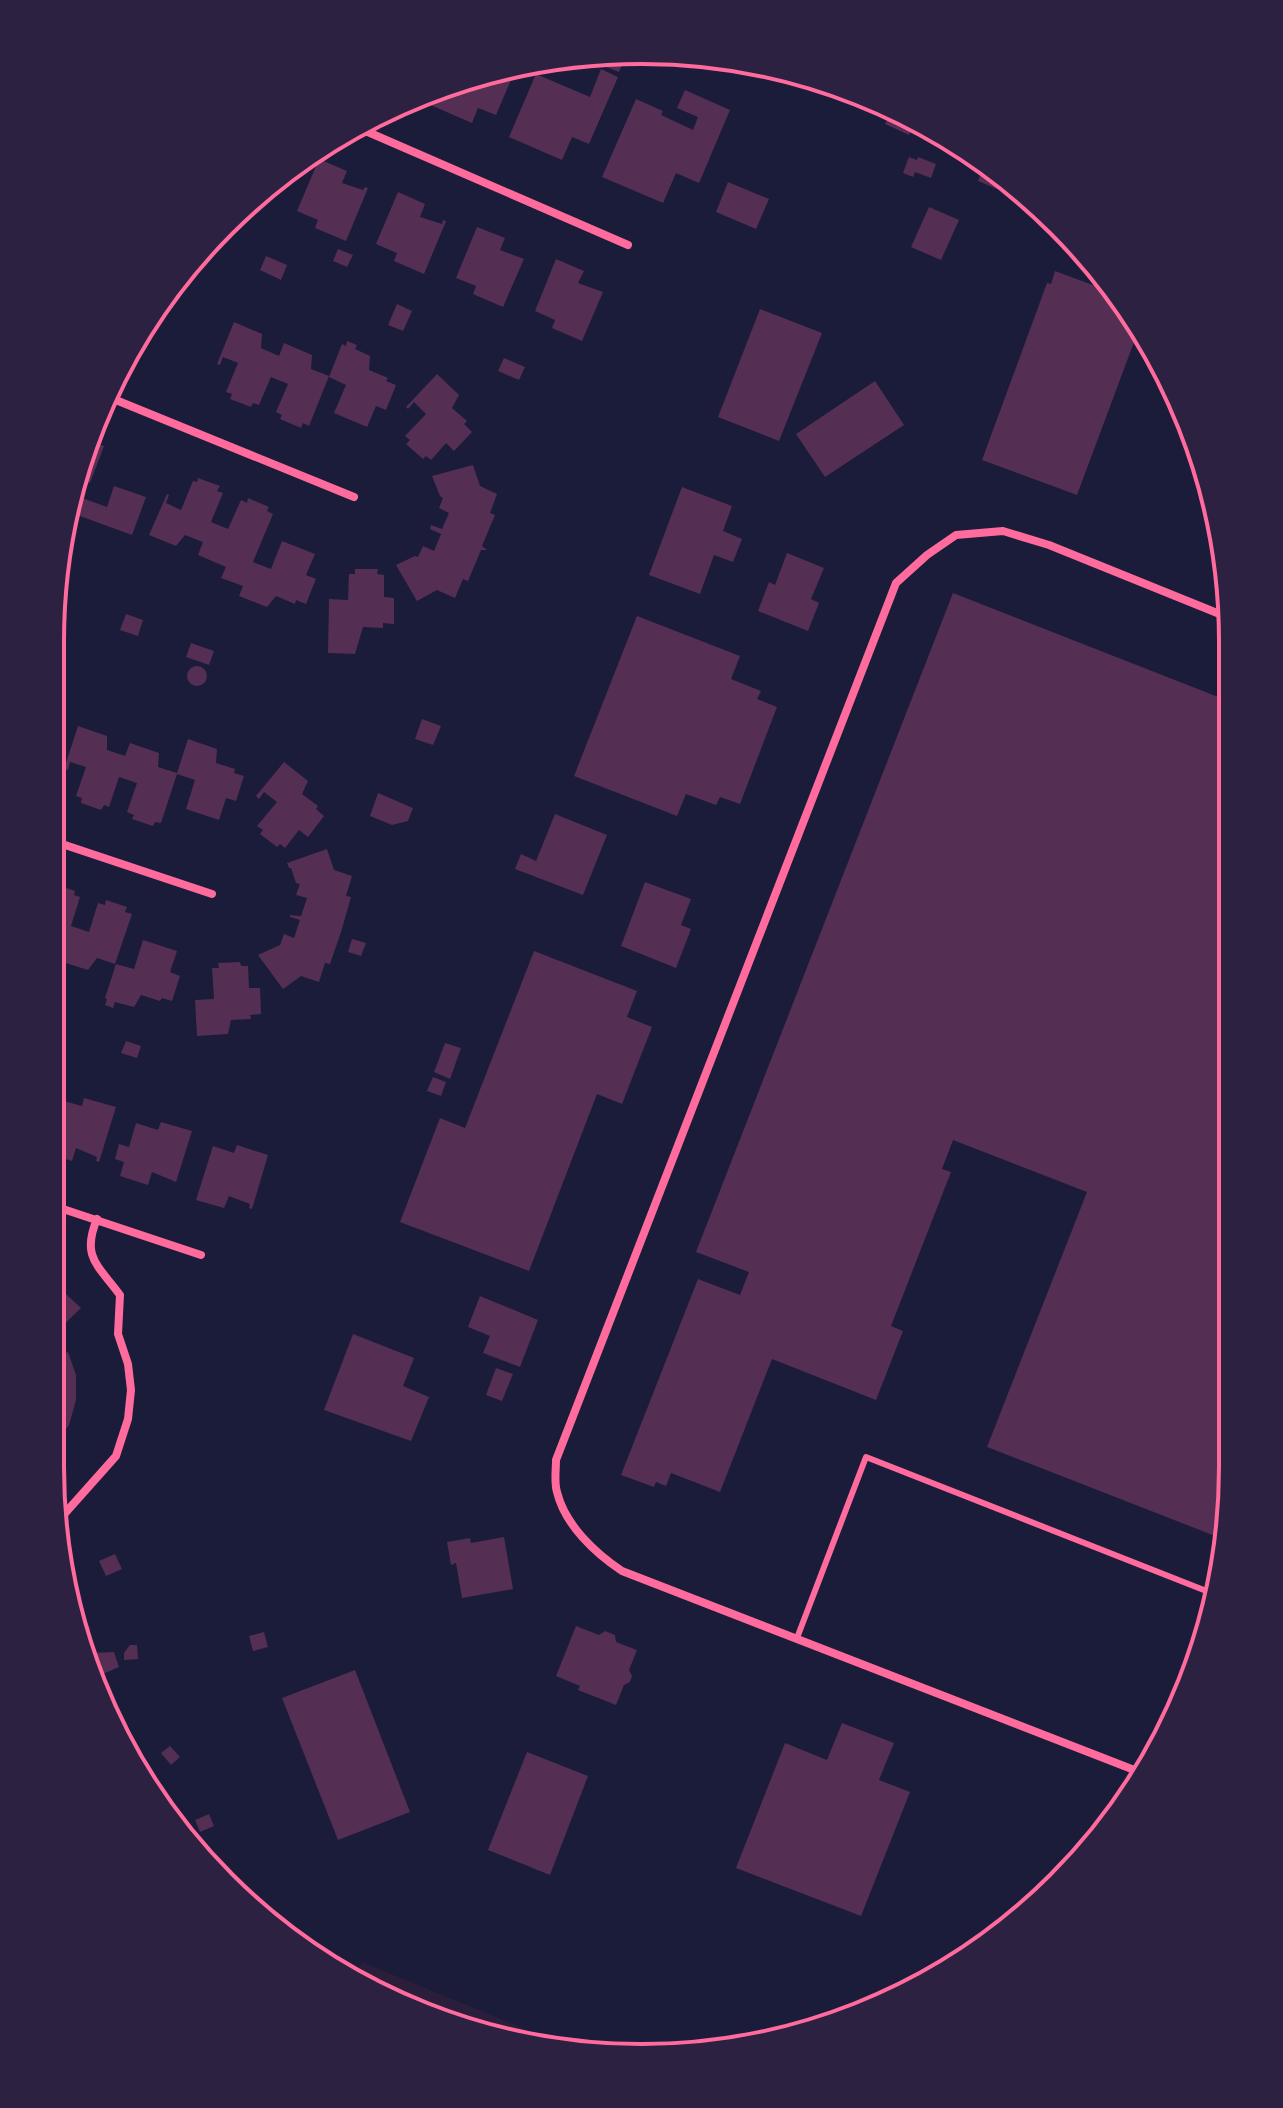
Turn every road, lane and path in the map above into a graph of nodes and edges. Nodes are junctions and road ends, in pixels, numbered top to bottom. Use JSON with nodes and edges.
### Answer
{"nodes":[{"id":1,"x":369,"y":133,"type":"edge"},
{"id":2,"x":628,"y":245,"type":"dead end"},
{"id":3,"x":117,"y":401,"type":"edge"},
{"id":4,"x":354,"y":497,"type":"dead end"},
{"id":5,"x":1218,"y":613,"type":"edge"},
{"id":6,"x":64,"y":845,"type":"edge"},
{"id":7,"x":212,"y":894,"type":"dead end"},
{"id":8,"x":64,"y":1209,"type":"edge"},
{"id":9,"x":97,"y":1219,"type":"junction"},
{"id":10,"x":201,"y":1255,"type":"dead end"},
{"id":11,"x":66,"y":1512,"type":"edge"},
{"id":12,"x":1205,"y":1591,"type":"edge"},
{"id":13,"x":797,"y":1638,"type":"junction"},
{"id":14,"x":1133,"y":1769,"type":"edge"}],
"edges":[{"from":1,"to":2,"type":"street"},
{"from":3,"to":4,"type":"street"},
{"from":5,"to":13,"type":"street"},
{"from":6,"to":7,"type":"street"},
{"from":8,"to":9,"type":"street"},
{"from":9,"to":10,"type":"street"},
{"from":9,"to":11,"type":"street"},
{"from":12,"to":13,"type":"lane"},
{"from":13,"to":14,"type":"street"}]}
